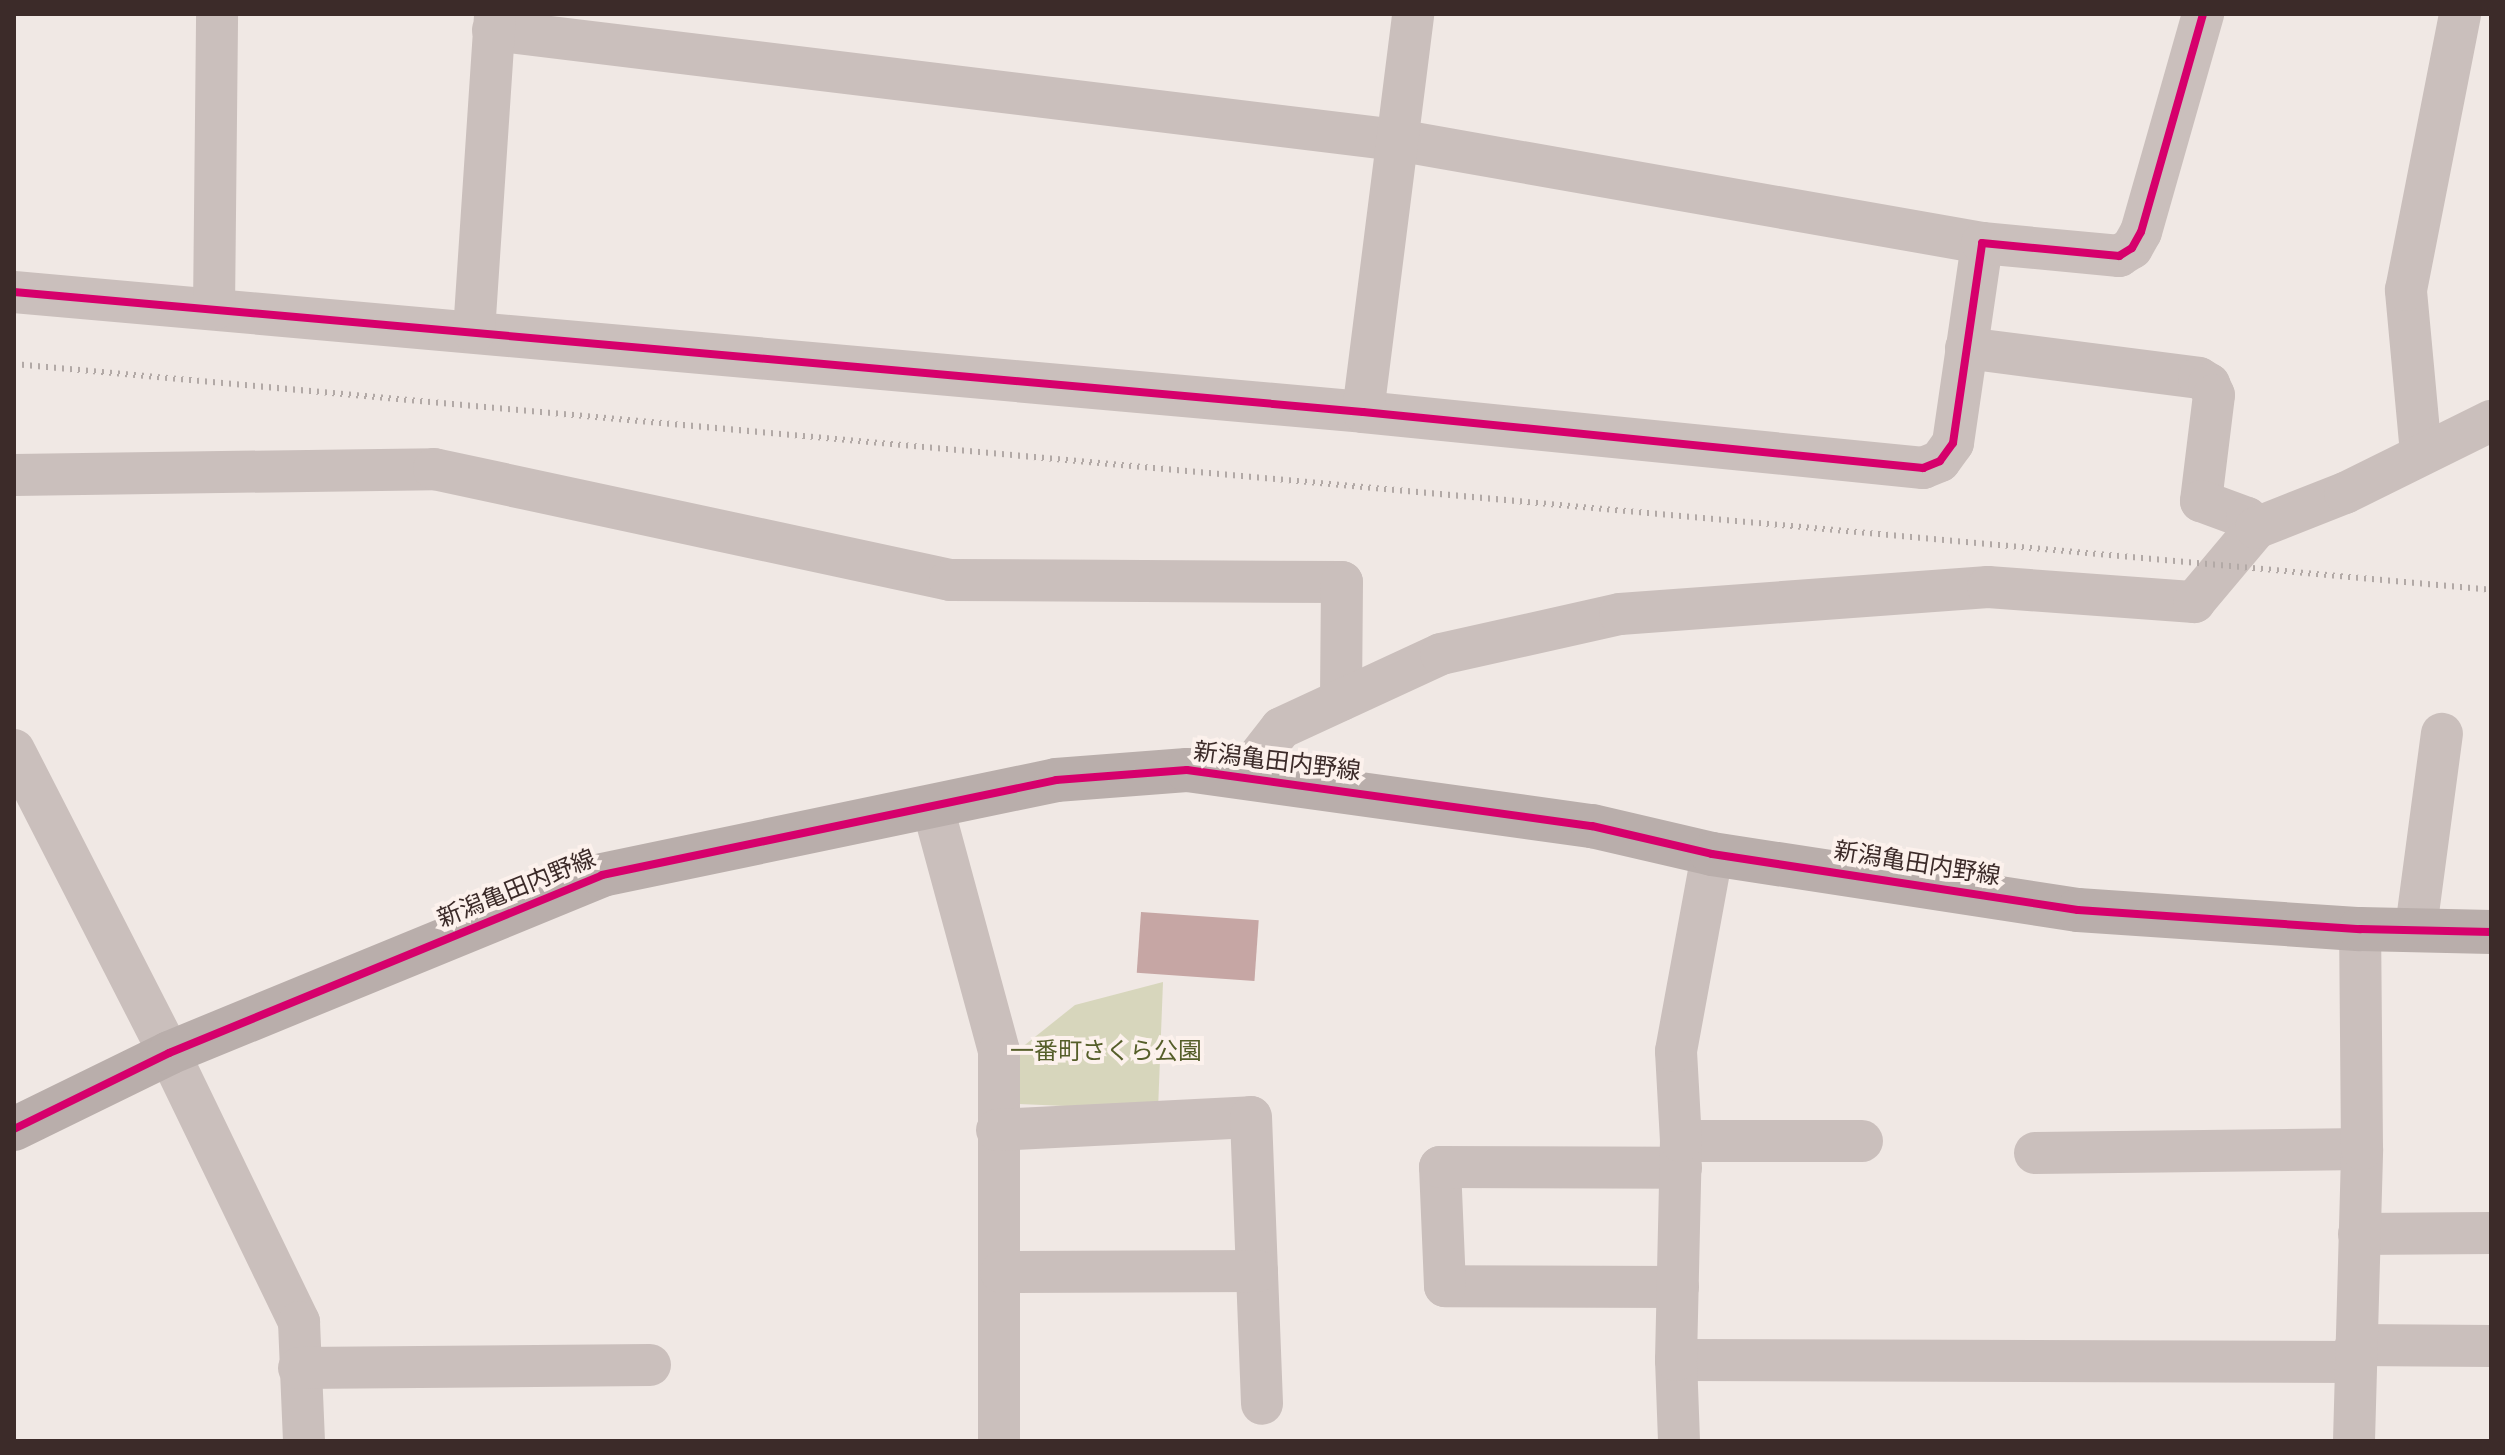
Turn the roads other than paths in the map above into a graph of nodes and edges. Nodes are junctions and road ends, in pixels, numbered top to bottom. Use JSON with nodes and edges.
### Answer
{"nodes":[{"id":1,"x":217,"y":14,"type":"edge"},
{"id":2,"x":1413,"y":14,"type":"edge"},
{"id":3,"x":2203,"y":14,"type":"edge"},
{"id":4,"x":2460,"y":14,"type":"edge"},
{"id":5,"x":494,"y":22,"type":"edge"},
{"id":6,"x":1397,"y":140,"type":"junction"},
{"id":7,"x":1982,"y":243,"type":"junction"},
{"id":8,"x":14,"y":292,"type":"edge"},
{"id":9,"x":214,"y":309,"type":"junction"},
{"id":10,"x":474,"y":332,"type":"junction"},
{"id":11,"x":1966,"y":348,"type":"junction"},
{"id":12,"x":1363,"y":412,"type":"junction"},
{"id":13,"x":2491,"y":421,"type":"edge"},
{"id":14,"x":2421,"y":453,"type":"junction"},
{"id":15,"x":14,"y":475,"type":"edge"},
{"id":16,"x":2256,"y":528,"type":"junction"},
{"id":17,"x":1341,"y":700,"type":"junction"},
{"id":18,"x":2442,"y":734,"type":"dead end"},
{"id":19,"x":14,"y":750,"type":"edge"},
{"id":20,"x":1242,"y":778,"type":"junction"},
{"id":21,"x":933,"y":808,"type":"junction"},
{"id":22,"x":1712,"y":854,"type":"junction"},
{"id":23,"x":2416,"y":928,"type":"junction"},
{"id":24,"x":2360,"y":929,"type":"junction"},
{"id":25,"x":2491,"y":932,"type":"edge"},
{"id":26,"x":169,"y":1053,"type":"junction"},
{"id":27,"x":14,"y":1129,"type":"edge"},
{"id":28,"x":997,"y":1130,"type":"junction"},
{"id":29,"x":1862,"y":1141,"type":"dead end"},
{"id":30,"x":2362,"y":1149,"type":"junction"},
{"id":31,"x":2035,"y":1153,"type":"dead end"},
{"id":32,"x":1681,"y":1155,"type":"junction"},
{"id":33,"x":2491,"y":1233,"type":"edge"},
{"id":34,"x":2359,"y":1234,"type":"junction"},
{"id":35,"x":1257,"y":1271,"type":"junction"},
{"id":36,"x":1001,"y":1272,"type":"junction"},
{"id":37,"x":1678,"y":1287,"type":"junction"},
{"id":38,"x":2491,"y":1346,"type":"edge"},
{"id":39,"x":2356,"y":1354,"type":"junction"},
{"id":40,"x":1676,"y":1360,"type":"junction"},
{"id":41,"x":650,"y":1365,"type":"dead end"},
{"id":42,"x":299,"y":1368,"type":"junction"},
{"id":43,"x":1262,"y":1404,"type":"dead end"},
{"id":44,"x":304,"y":1441,"type":"edge"},
{"id":45,"x":999,"y":1441,"type":"edge"},
{"id":46,"x":1679,"y":1441,"type":"edge"},
{"id":47,"x":2354,"y":1441,"type":"edge"}],
"edges":[{"from":1,"to":9,"type":"street"},
{"from":2,"to":6,"type":"street"},
{"from":3,"to":7,"type":"street"},
{"from":4,"to":14,"type":"street"},
{"from":5,"to":6,"type":"street"},
{"from":5,"to":10,"type":"street"},
{"from":6,"to":7,"type":"street"},
{"from":6,"to":12,"type":"street"},
{"from":7,"to":11,"type":"street"},
{"from":8,"to":9,"type":"street"},
{"from":9,"to":10,"type":"street"},
{"from":10,"to":12,"type":"street"},
{"from":11,"to":12,"type":"street"},
{"from":11,"to":16,"type":"street"},
{"from":13,"to":14,"type":"street"},
{"from":14,"to":16,"type":"street"},
{"from":15,"to":17,"type":"street"},
{"from":16,"to":17,"type":"street"},
{"from":17,"to":20,"type":"street"},
{"from":18,"to":23,"type":"street"},
{"from":19,"to":26,"type":"street"},
{"from":20,"to":21,"type":"main road","name":"新潟亀田内野線"},
{"from":20,"to":22,"type":"main road","name":"新潟亀田内野線"},
{"from":21,"to":26,"type":"main road","name":"新潟亀田内野線"},
{"from":21,"to":28,"type":"street"},
{"from":22,"to":24,"type":"main road","name":"新潟亀田内野線"},
{"from":22,"to":32,"type":"street"},
{"from":23,"to":24,"type":"main road","name":"新潟亀田内野線"},
{"from":23,"to":25,"type":"main road","name":"新潟亀田内野線"},
{"from":24,"to":30,"type":"street"},
{"from":26,"to":27,"type":"main road","name":"新潟亀田内野線"},
{"from":26,"to":42,"type":"street"},
{"from":28,"to":35,"type":"street"},
{"from":28,"to":36,"type":"street"},
{"from":29,"to":32,"type":"street"},
{"from":30,"to":31,"type":"street"},
{"from":30,"to":34,"type":"street"},
{"from":32,"to":37,"type":"street"},
{"from":32,"to":37,"type":"street"},
{"from":33,"to":34,"type":"street"},
{"from":34,"to":39,"type":"street"},
{"from":35,"to":36,"type":"street"},
{"from":35,"to":43,"type":"street"},
{"from":36,"to":45,"type":"street"},
{"from":37,"to":40,"type":"street"},
{"from":38,"to":39,"type":"street"},
{"from":39,"to":40,"type":"street"},
{"from":39,"to":47,"type":"street"},
{"from":40,"to":46,"type":"street"},
{"from":41,"to":42,"type":"street"},
{"from":42,"to":44,"type":"street"}]}
